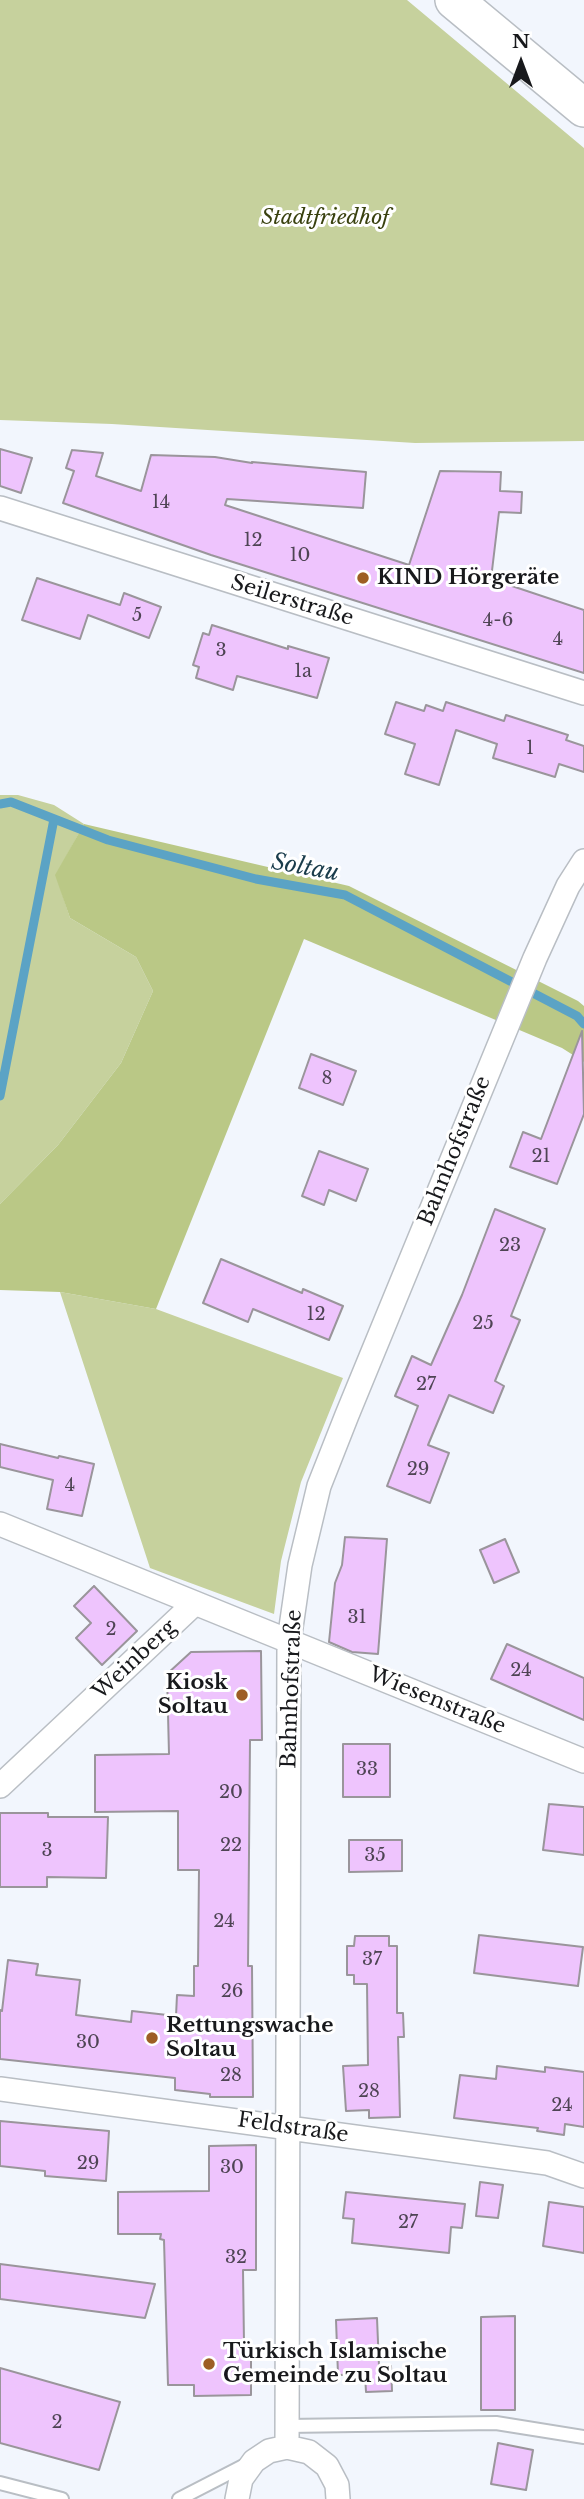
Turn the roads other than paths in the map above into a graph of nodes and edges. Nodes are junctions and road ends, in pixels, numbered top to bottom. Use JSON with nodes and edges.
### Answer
{"nodes":[{"id":1,"x":454,"y":0,"type":"edge"},
{"id":2,"x":584,"y":108,"type":"edge"},
{"id":3,"x":0,"y":508,"type":"edge"},
{"id":4,"x":584,"y":693,"type":"edge"},
{"id":5,"x":584,"y":861,"type":"edge"},
{"id":6,"x":0,"y":1524,"type":"edge"},
{"id":7,"x":195,"y":1603,"type":"junction"},
{"id":8,"x":289,"y":1641,"type":"junction"},
{"id":9,"x":584,"y":1761,"type":"edge"},
{"id":10,"x":0,"y":1786,"type":"edge"},
{"id":11,"x":0,"y":2089,"type":"edge"},
{"id":12,"x":289,"y":2127,"type":"junction"},
{"id":13,"x":584,"y":2176,"type":"edge"},
{"id":14,"x":287,"y":2436,"type":"junction"},
{"id":15,"x":584,"y":2437,"type":"edge"},
{"id":16,"x":254,"y":2461,"type":"junction"},
{"id":17,"x":0,"y":2483,"type":"edge"},
{"id":18,"x":62,"y":2499,"type":"edge"},
{"id":19,"x":179,"y":2499,"type":"edge"},
{"id":20,"x":237,"y":2499,"type":"edge"},
{"id":21,"x":338,"y":2499,"type":"edge"}],
"edges":[{"from":1,"to":2,"type":"main road"},
{"from":3,"to":4,"type":"street","name":"Seilerstraße"},
{"from":5,"to":8,"type":"street","name":"Bahnhofstraße"},
{"from":6,"to":7,"type":"street"},
{"from":7,"to":8,"type":"street","name":"Weinberg"},
{"from":7,"to":10,"type":"street","name":"Weinberg"},
{"from":8,"to":9,"type":"street","name":"Wiesenstraße"},
{"from":8,"to":12,"type":"street","name":"Bahnhofstraße"},
{"from":11,"to":12,"type":"street","name":"Feldstraße"},
{"from":12,"to":13,"type":"street","name":"Feldstraße"},
{"from":12,"to":14,"type":"street","name":"Bahnhofstraße"},
{"from":14,"to":15,"type":"lane"},
{"from":14,"to":16,"type":"street"},
{"from":14,"to":21,"type":"street"},
{"from":16,"to":19,"type":"lane"},
{"from":16,"to":20,"type":"street"},
{"from":17,"to":18,"type":"lane"}]}
